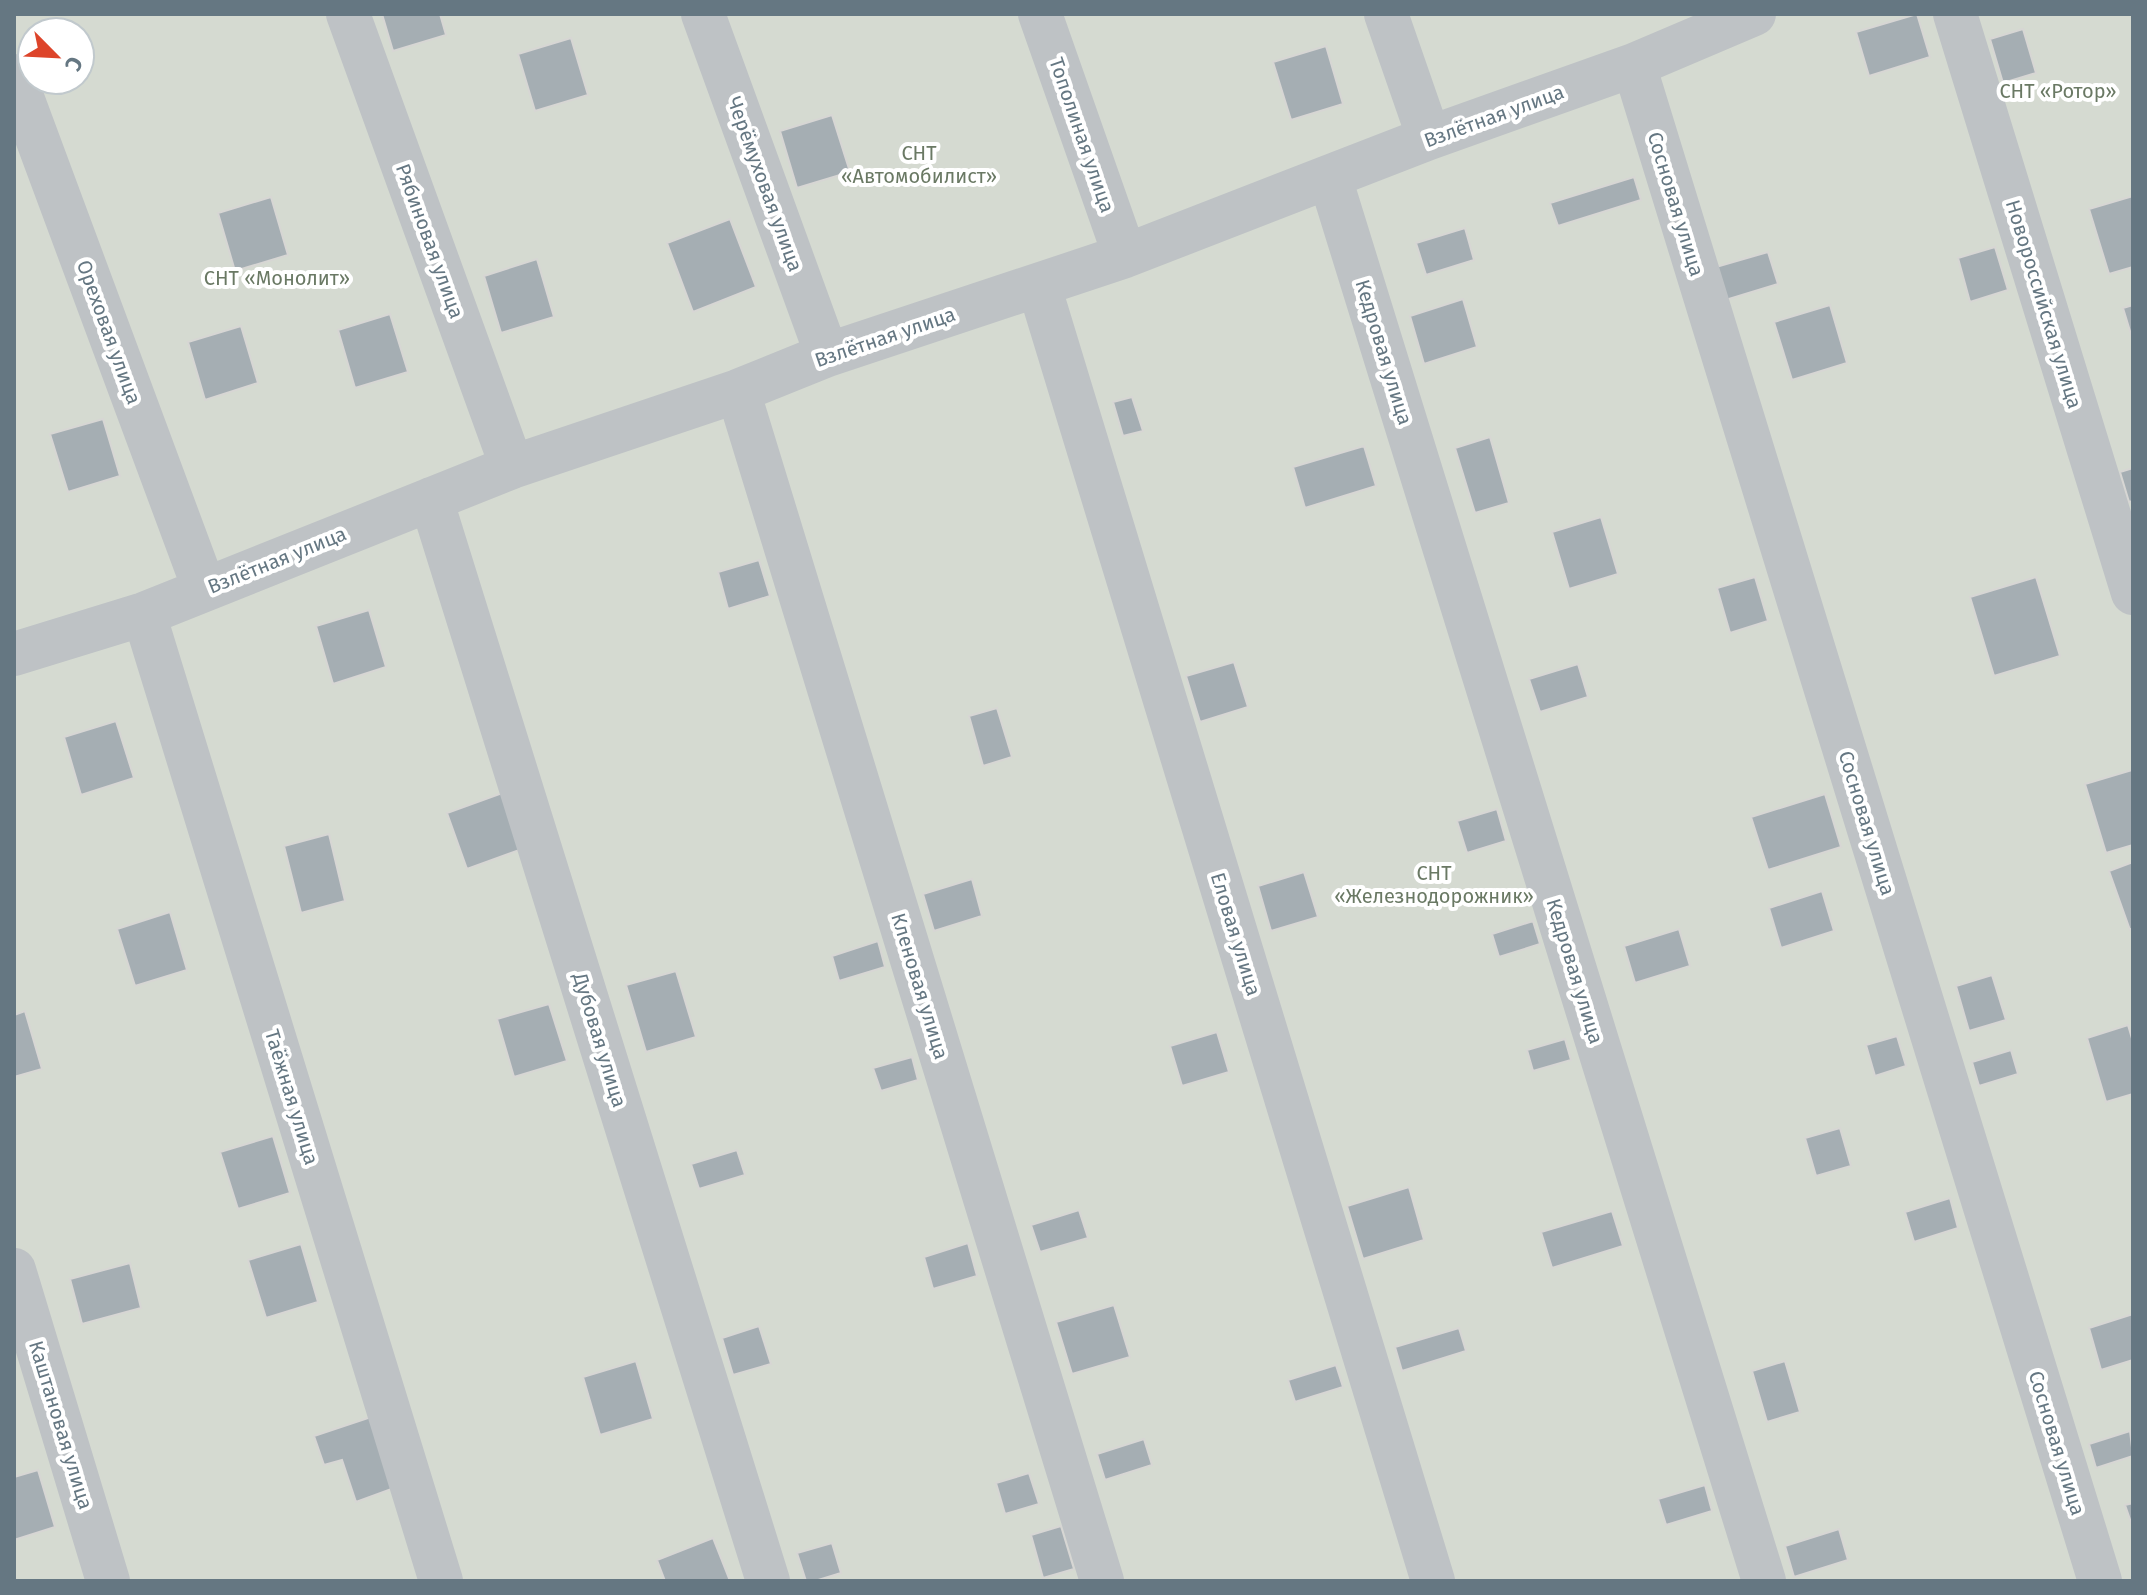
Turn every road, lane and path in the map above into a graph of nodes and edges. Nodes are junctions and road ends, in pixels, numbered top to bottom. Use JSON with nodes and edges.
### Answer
{"nodes":[{"id":1,"x":348,"y":14,"type":"edge"},
{"id":2,"x":703,"y":14,"type":"edge"},
{"id":3,"x":1040,"y":14,"type":"edge"},
{"id":4,"x":1386,"y":14,"type":"edge"},
{"id":5,"x":1754,"y":14,"type":"edge"},
{"id":6,"x":1955,"y":14,"type":"edge"},
{"id":7,"x":1634,"y":65,"type":"junction"},
{"id":8,"x":14,"y":76,"type":"edge"},
{"id":9,"x":1429,"y":138,"type":"junction"},
{"id":10,"x":1330,"y":178,"type":"junction"},
{"id":11,"x":1125,"y":256,"type":"junction"},
{"id":12,"x":1039,"y":286,"type":"junction"},
{"id":13,"x":827,"y":355,"type":"junction"},
{"id":14,"x":738,"y":391,"type":"junction"},
{"id":15,"x":512,"y":467,"type":"junction"},
{"id":16,"x":431,"y":499,"type":"junction"},
{"id":17,"x":204,"y":588,"type":"junction"},
{"id":18,"x":2133,"y":593,"type":"edge"},
{"id":19,"x":144,"y":614,"type":"junction"},
{"id":20,"x":14,"y":654,"type":"edge"},
{"id":21,"x":14,"y":1270,"type":"edge"},
{"id":22,"x":108,"y":1581,"type":"edge"},
{"id":23,"x":441,"y":1581,"type":"edge"},
{"id":24,"x":768,"y":1581,"type":"edge"},
{"id":25,"x":1102,"y":1581,"type":"edge"},
{"id":26,"x":1433,"y":1581,"type":"edge"},
{"id":27,"x":1764,"y":1581,"type":"edge"},
{"id":28,"x":2100,"y":1581,"type":"edge"}],
"edges":[{"from":1,"to":15,"type":"street","name":"Рябиновая улица"},
{"from":2,"to":13,"type":"street","name":"Черёмуховая улица"},
{"from":3,"to":11,"type":"street","name":"Тополиная улица"},
{"from":4,"to":9,"type":"street"},
{"from":5,"to":7,"type":"street","name":"Взлётная улица"},
{"from":6,"to":18,"type":"street","name":"Новороссийская улица"},
{"from":7,"to":9,"type":"street","name":"Взлётная улица"},
{"from":7,"to":28,"type":"street","name":"Сосновая улица"},
{"from":8,"to":17,"type":"street","name":"Ореховая улица"},
{"from":9,"to":10,"type":"street","name":"Взлётная улица"},
{"from":10,"to":11,"type":"street","name":"Взлётная улица"},
{"from":10,"to":27,"type":"street","name":"Кедровая улица"},
{"from":11,"to":12,"type":"street","name":"Взлётная улица"},
{"from":12,"to":13,"type":"street","name":"Взлётная улица"},
{"from":12,"to":26,"type":"street","name":"Еловая улица"},
{"from":13,"to":14,"type":"street","name":"Взлётная улица"},
{"from":14,"to":15,"type":"street","name":"Взлётная улица"},
{"from":14,"to":25,"type":"street","name":"Кленовая улица"},
{"from":15,"to":16,"type":"street","name":"Взлётная улица"},
{"from":16,"to":17,"type":"street","name":"Взлётная улица"},
{"from":16,"to":24,"type":"street","name":"Дубовая улица"},
{"from":17,"to":19,"type":"street","name":"Взлётная улица"},
{"from":19,"to":20,"type":"street","name":"Взлётная улица"},
{"from":19,"to":23,"type":"street","name":"Таёжная улица"},
{"from":21,"to":22,"type":"street","name":"Каштановая улица"}]}
